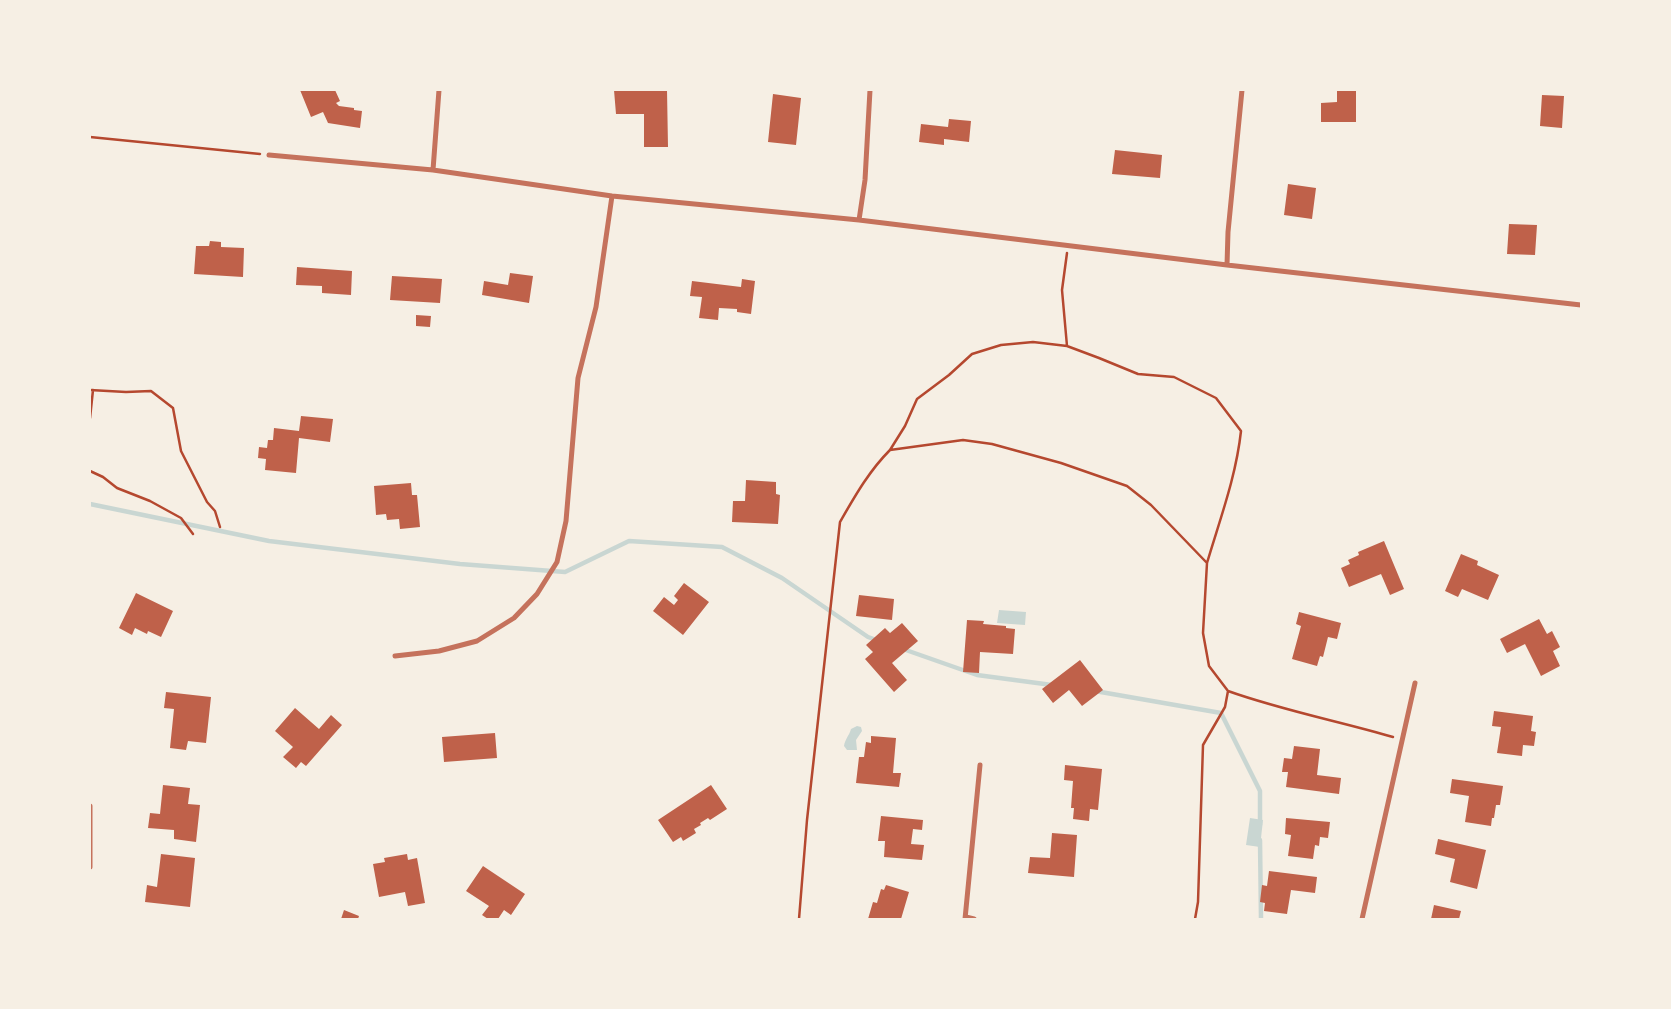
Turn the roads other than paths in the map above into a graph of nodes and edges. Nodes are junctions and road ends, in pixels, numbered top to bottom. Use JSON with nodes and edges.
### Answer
{"nodes":[{"id":1,"x":438,"y":90,"type":"edge"},
{"id":2,"x":870,"y":90,"type":"edge"},
{"id":3,"x":1242,"y":90,"type":"edge"},
{"id":4,"x":268,"y":155,"type":"road end"},
{"id":5,"x":433,"y":170,"type":"junction"},
{"id":6,"x":612,"y":196,"type":"junction"},
{"id":7,"x":859,"y":220,"type":"junction"},
{"id":8,"x":1227,"y":265,"type":"junction"},
{"id":9,"x":1581,"y":305,"type":"edge"},
{"id":10,"x":395,"y":656,"type":"dead end"},
{"id":11,"x":1415,"y":683,"type":"dead end"},
{"id":12,"x":980,"y":764,"type":"dead end"},
{"id":13,"x":90,"y":806,"type":"edge"},
{"id":14,"x":90,"y":867,"type":"edge"},
{"id":15,"x":966,"y":918,"type":"edge"},
{"id":16,"x":974,"y":919,"type":"edge"},
{"id":17,"x":1362,"y":919,"type":"edge"}],
"edges":[{"from":1,"to":5,"type":"street"},
{"from":2,"to":7,"type":"street"},
{"from":3,"to":8,"type":"street"},
{"from":4,"to":5,"type":"street"},
{"from":5,"to":6,"type":"street"},
{"from":6,"to":7,"type":"street"},
{"from":6,"to":10,"type":"street"},
{"from":7,"to":8,"type":"street"},
{"from":8,"to":9,"type":"street"},
{"from":11,"to":17,"type":"street"},
{"from":12,"to":15,"type":"street"},
{"from":13,"to":14,"type":"street"},
{"from":15,"to":16,"type":"street"}]}
